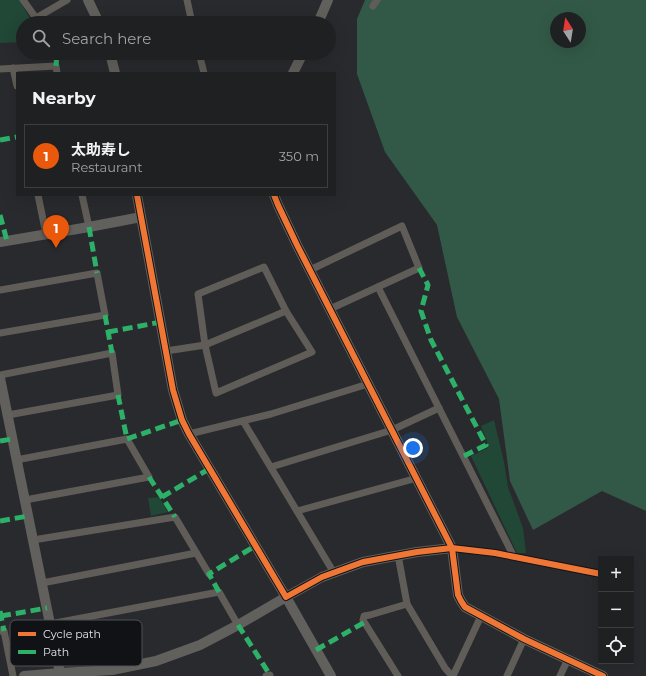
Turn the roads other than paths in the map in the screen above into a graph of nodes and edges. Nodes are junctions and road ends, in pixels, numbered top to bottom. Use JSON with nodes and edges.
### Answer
{"nodes":[{"id":1,"x":23,"y":0,"type":"edge"},
{"id":2,"x":67,"y":0,"type":"edge"},
{"id":3,"x":88,"y":0,"type":"edge"},
{"id":4,"x":187,"y":0,"type":"edge"},
{"id":5,"x":328,"y":0,"type":"edge"},
{"id":6,"x":35,"y":16,"type":"edge"},
{"id":7,"x":39,"y":16,"type":"edge"},
{"id":8,"x":96,"y":16,"type":"edge"},
{"id":9,"x":190,"y":16,"type":"edge"},
{"id":10,"x":321,"y":16,"type":"edge"},
{"id":11,"x":112,"y":60,"type":"edge"},
{"id":12,"x":201,"y":60,"type":"edge"},
{"id":13,"x":300,"y":60,"type":"edge"},
{"id":14,"x":14,"y":68,"type":"junction"},
{"id":15,"x":0,"y":69,"type":"edge"},
{"id":16,"x":57,"y":72,"type":"edge"},
{"id":17,"x":115,"y":72,"type":"edge"},
{"id":18,"x":204,"y":72,"type":"edge"},
{"id":19,"x":294,"y":72,"type":"edge"},
{"id":20,"x":16,"y":80,"type":"edge"},
{"id":21,"x":38,"y":196,"type":"edge"},
{"id":22,"x":82,"y":196,"type":"edge"},
{"id":23,"x":138,"y":196,"type":"edge"},
{"id":24,"x":274,"y":196,"type":"edge"},
{"id":25,"x":141,"y":217,"type":"junction"},
{"id":26,"x":88,"y":227,"type":"junction"},
{"id":27,"x":46,"y":234,"type":"junction"},
{"id":28,"x":0,"y":242,"type":"edge"},
{"id":29,"x":310,"y":270,"type":"junction"},
{"id":30,"x":378,"y":287,"type":"junction"},
{"id":31,"x":0,"y":290,"type":"edge"},
{"id":32,"x":330,"y":309,"type":"junction"},
{"id":33,"x":286,"y":311,"type":"junction"},
{"id":34,"x":0,"y":333,"type":"edge"},
{"id":35,"x":205,"y":345,"type":"junction"},
{"id":36,"x":166,"y":351,"type":"junction"},
{"id":37,"x":0,"y":374,"type":"edge"},
{"id":38,"x":0,"y":378,"type":"edge"},
{"id":39,"x":368,"y":384,"type":"junction"},
{"id":40,"x":439,"y":408,"type":"junction"},
{"id":41,"x":8,"y":415,"type":"junction"},
{"id":42,"x":243,"y":421,"type":"junction"},
{"id":43,"x":392,"y":430,"type":"junction"},
{"id":44,"x":188,"y":434,"type":"junction"},
{"id":45,"x":16,"y":460,"type":"junction"},
{"id":46,"x":271,"y":467,"type":"junction"},
{"id":47,"x":417,"y":478,"type":"junction"},
{"id":48,"x":25,"y":500,"type":"junction"},
{"id":49,"x":298,"y":511,"type":"junction"},
{"id":50,"x":33,"y":540,"type":"junction"},
{"id":51,"x":452,"y":548,"type":"junction"},
{"id":52,"x":196,"y":553,"type":"junction"},
{"id":53,"x":398,"y":555,"type":"junction"},
{"id":54,"x":514,"y":557,"type":"junction"},
{"id":55,"x":334,"y":573,"type":"junction"},
{"id":56,"x":598,"y":573,"type":"edge"},
{"id":57,"x":209,"y":574,"type":"dead end"},
{"id":58,"x":42,"y":583,"type":"junction"},
{"id":59,"x":286,"y":597,"type":"junction"},
{"id":60,"x":407,"y":604,"type":"junction"},
{"id":61,"x":481,"y":616,"type":"junction"},
{"id":62,"x":49,"y":620,"type":"edge"},
{"id":63,"x":71,"y":620,"type":"edge"},
{"id":64,"x":238,"y":625,"type":"junction"},
{"id":65,"x":0,"y":631,"type":"edge"},
{"id":66,"x":524,"y":639,"type":"junction"},
{"id":67,"x":568,"y":659,"type":"junction"},
{"id":68,"x":10,"y":661,"type":"edge"},
{"id":69,"x":142,"y":664,"type":"edge"},
{"id":70,"x":11,"y":666,"type":"edge"},
{"id":71,"x":132,"y":666,"type":"edge"},
{"id":72,"x":61,"y":674,"type":"edge"},
{"id":73,"x":13,"y":676,"type":"edge"},
{"id":74,"x":24,"y":676,"type":"edge"},
{"id":75,"x":266,"y":676,"type":"edge"},
{"id":76,"x":270,"y":676,"type":"edge"},
{"id":77,"x":331,"y":676,"type":"edge"},
{"id":78,"x":398,"y":676,"type":"edge"},
{"id":79,"x":452,"y":676,"type":"edge"},
{"id":80,"x":507,"y":676,"type":"edge"},
{"id":81,"x":560,"y":676,"type":"edge"},
{"id":82,"x":603,"y":676,"type":"edge"}],
"edges":[{"from":1,"to":6,"type":"street"},
{"from":2,"to":7,"type":"street"},
{"from":3,"to":8,"type":"street"},
{"from":4,"to":9,"type":"street"},
{"from":5,"to":10,"type":"street"},
{"from":11,"to":17,"type":"street"},
{"from":12,"to":18,"type":"street"},
{"from":13,"to":19,"type":"street"},
{"from":14,"to":15,"type":"street"},
{"from":14,"to":16,"type":"street"},
{"from":14,"to":20,"type":"street"},
{"from":21,"to":27,"type":"street"},
{"from":22,"to":26,"type":"street"},
{"from":23,"to":25,"type":"street"},
{"from":24,"to":29,"type":"street"},
{"from":25,"to":26,"type":"street"},
{"from":25,"to":36,"type":"street"},
{"from":26,"to":27,"type":"street"},
{"from":27,"to":28,"type":"street"},
{"from":29,"to":30,"type":"street"},
{"from":29,"to":32,"type":"street"},
{"from":30,"to":32,"type":"street"},
{"from":30,"to":40,"type":"street"},
{"from":31,"to":34,"type":"street"},
{"from":32,"to":39,"type":"street"},
{"from":33,"to":35,"type":"street"},
{"from":33,"to":35,"type":"street"},
{"from":33,"to":35,"type":"street"},
{"from":35,"to":36,"type":"street"},
{"from":36,"to":44,"type":"street"},
{"from":37,"to":41,"type":"street"},
{"from":38,"to":41,"type":"street"},
{"from":39,"to":42,"type":"street"},
{"from":39,"to":43,"type":"street"},
{"from":40,"to":43,"type":"street"},
{"from":40,"to":54,"type":"street"},
{"from":41,"to":45,"type":"street"},
{"from":42,"to":44,"type":"street"},
{"from":42,"to":46,"type":"street"},
{"from":43,"to":46,"type":"street"},
{"from":43,"to":47,"type":"street"},
{"from":44,"to":59,"type":"street"},
{"from":45,"to":48,"type":"street"},
{"from":45,"to":48,"type":"street"},
{"from":46,"to":49,"type":"street"},
{"from":47,"to":49,"type":"street"},
{"from":47,"to":51,"type":"street"},
{"from":48,"to":50,"type":"street"},
{"from":49,"to":55,"type":"street"},
{"from":50,"to":52,"type":"street"},
{"from":50,"to":58,"type":"street"},
{"from":51,"to":53,"type":"street"},
{"from":51,"to":54,"type":"street"},
{"from":51,"to":61,"type":"street"},
{"from":52,"to":57,"type":"street"},
{"from":52,"to":58,"type":"street"},
{"from":53,"to":55,"type":"street"},
{"from":53,"to":60,"type":"street"},
{"from":54,"to":56,"type":"street"},
{"from":55,"to":59,"type":"street"},
{"from":58,"to":62,"type":"street"},
{"from":59,"to":64,"type":"street"},
{"from":59,"to":77,"type":"street"},
{"from":60,"to":78,"type":"street"},
{"from":60,"to":79,"type":"street"},
{"from":61,"to":66,"type":"street"},
{"from":61,"to":79,"type":"street"},
{"from":63,"to":64,"type":"street"},
{"from":64,"to":69,"type":"street"},
{"from":65,"to":68,"type":"street"},
{"from":66,"to":67,"type":"street"},
{"from":66,"to":80,"type":"street"},
{"from":67,"to":81,"type":"street"},
{"from":67,"to":82,"type":"street"},
{"from":70,"to":73,"type":"street"},
{"from":71,"to":72,"type":"street"},
{"from":72,"to":74,"type":"street"},
{"from":75,"to":76,"type":"street"}]}
